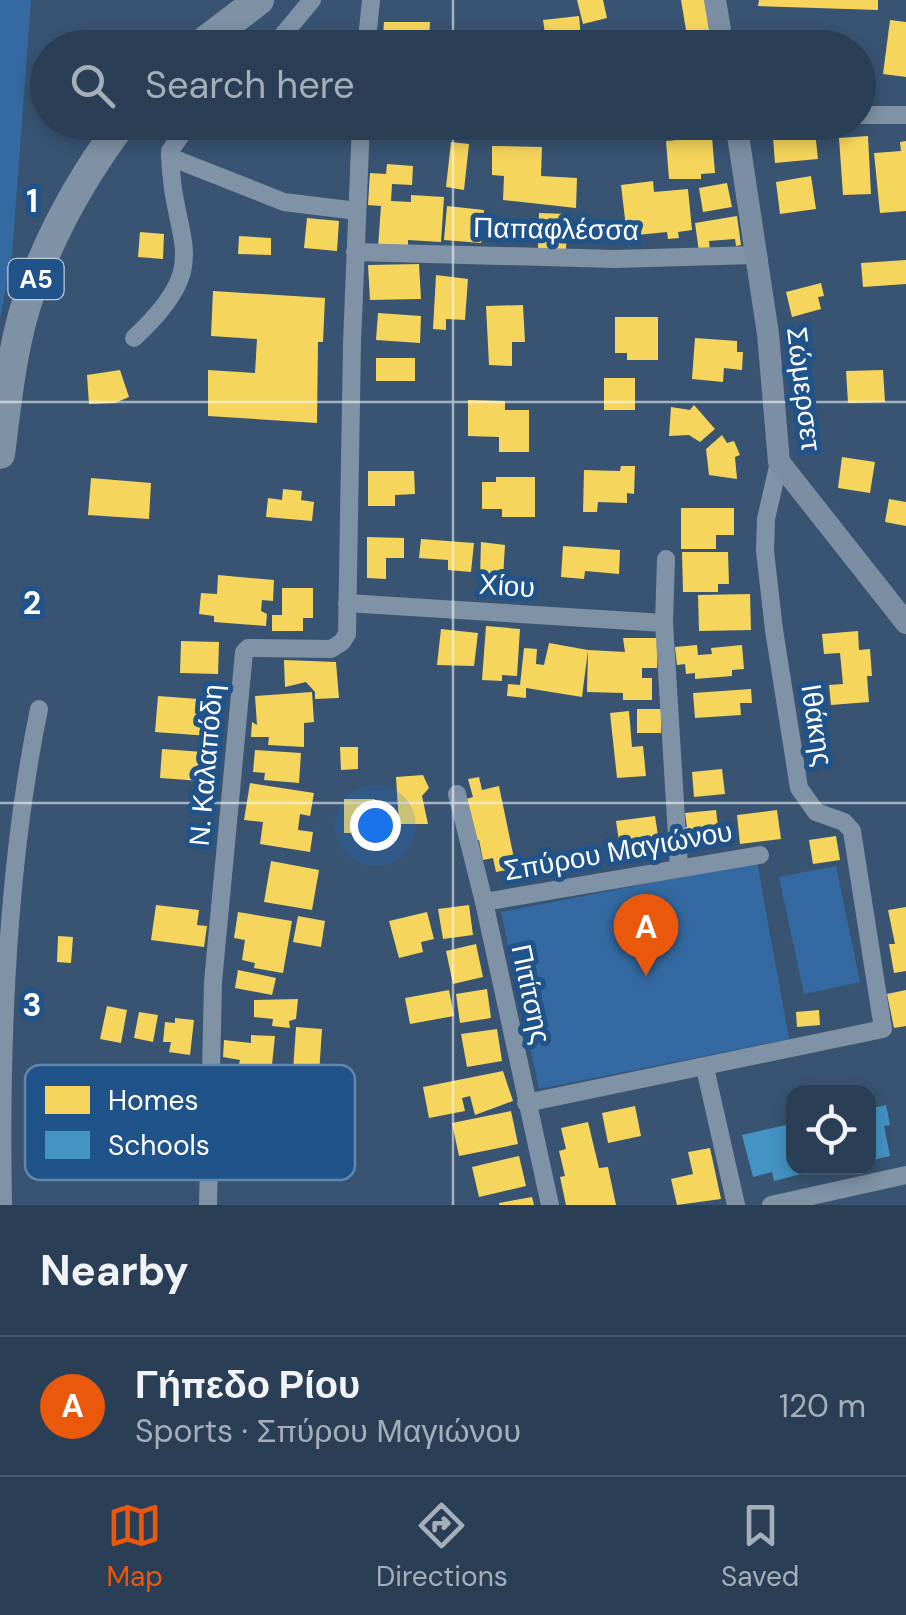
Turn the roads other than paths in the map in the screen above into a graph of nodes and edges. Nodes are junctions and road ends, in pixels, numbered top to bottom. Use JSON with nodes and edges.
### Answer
{"nodes":[{"id":1,"x":260,"y":0,"type":"edge"},
{"id":2,"x":312,"y":0,"type":"edge"},
{"id":3,"x":370,"y":0,"type":"edge"},
{"id":4,"x":715,"y":0,"type":"edge"},
{"id":5,"x":220,"y":30,"type":"edge"},
{"id":6,"x":287,"y":30,"type":"edge"},
{"id":7,"x":368,"y":30,"type":"edge"},
{"id":8,"x":720,"y":30,"type":"edge"},
{"id":9,"x":876,"y":115,"type":"edge"},
{"id":10,"x":906,"y":116,"type":"edge"},
{"id":11,"x":109,"y":140,"type":"edge"},
{"id":12,"x":177,"y":140,"type":"edge"},
{"id":13,"x":361,"y":140,"type":"edge"},
{"id":14,"x":739,"y":140,"type":"edge"},
{"id":15,"x":170,"y":157,"type":"junction"},
{"id":16,"x":356,"y":211,"type":"junction"},
{"id":17,"x":355,"y":252,"type":"junction"},
{"id":18,"x":755,"y":255,"type":"junction"},
{"id":19,"x":134,"y":338,"type":"dead end"},
{"id":20,"x":0,"y":454,"type":"edge"},
{"id":21,"x":780,"y":462,"type":"junction"},
{"id":22,"x":666,"y":559,"type":"dead end"},
{"id":23,"x":347,"y":604,"type":"junction"},
{"id":24,"x":906,"y":622,"type":"edge"},
{"id":25,"x":664,"y":623,"type":"junction"},
{"id":26,"x":39,"y":709,"type":"dead end"},
{"id":27,"x":457,"y":794,"type":"dead end"},
{"id":28,"x":760,"y":854,"type":"dead end"},
{"id":29,"x":679,"y":868,"type":"junction"},
{"id":30,"x":484,"y":902,"type":"junction"},
{"id":31,"x":212,"y":1065,"type":"edge"},
{"id":32,"x":706,"y":1068,"type":"junction"},
{"id":33,"x":526,"y":1103,"type":"junction"},
{"id":34,"x":906,"y":1175,"type":"edge"},
{"id":35,"x":209,"y":1180,"type":"edge"},
{"id":36,"x":3,"y":1205,"type":"edge"},
{"id":37,"x":208,"y":1205,"type":"edge"},
{"id":38,"x":550,"y":1205,"type":"edge"},
{"id":39,"x":736,"y":1205,"type":"edge"},
{"id":40,"x":770,"y":1205,"type":"edge"}],
"edges":[{"from":1,"to":5,"type":"highway"},
{"from":2,"to":6,"type":"street"},
{"from":3,"to":7,"type":"street"},
{"from":4,"to":8,"type":"street"},
{"from":9,"to":10,"type":"street"},
{"from":11,"to":20,"type":"highway","number":"Α5"},
{"from":12,"to":15,"type":"street"},
{"from":13,"to":16,"type":"street","name":"Ν. Καλαπόδη"},
{"from":14,"to":18,"type":"street","name":"Σώμερσετ"},
{"from":15,"to":16,"type":"street"},
{"from":15,"to":19,"type":"street"},
{"from":16,"to":17,"type":"street","name":"Ν. Καλαπόδη"},
{"from":17,"to":18,"type":"street","name":"Παπαφλέσσα"},
{"from":17,"to":23,"type":"street","name":"Ν. Καλαπόδη"},
{"from":18,"to":21,"type":"street","name":"Σώμερσετ"},
{"from":21,"to":24,"type":"street","name":"Σώμερσετ"},
{"from":21,"to":32,"type":"street","name":"Ιθάκης"},
{"from":22,"to":25,"type":"street"},
{"from":23,"to":25,"type":"street","name":"Χίου"},
{"from":23,"to":31,"type":"street","name":"Ν. Καλαπόδη"},
{"from":25,"to":29,"type":"street"},
{"from":26,"to":36,"type":"street"},
{"from":27,"to":30,"type":"street","name":"Πιτίτσης"},
{"from":28,"to":29,"type":"street","name":"Σπύρου Μαγιώνου"},
{"from":29,"to":30,"type":"street","name":"Σπύρου Μαγιώνου"},
{"from":30,"to":33,"type":"street","name":"Πιτίτσης"},
{"from":32,"to":33,"type":"street"},
{"from":32,"to":39,"type":"street"},
{"from":33,"to":38,"type":"street","name":"Πιτίτσης"},
{"from":34,"to":40,"type":"street"},
{"from":35,"to":37,"type":"street","name":"Ν. Καλαπόδη"}]}
